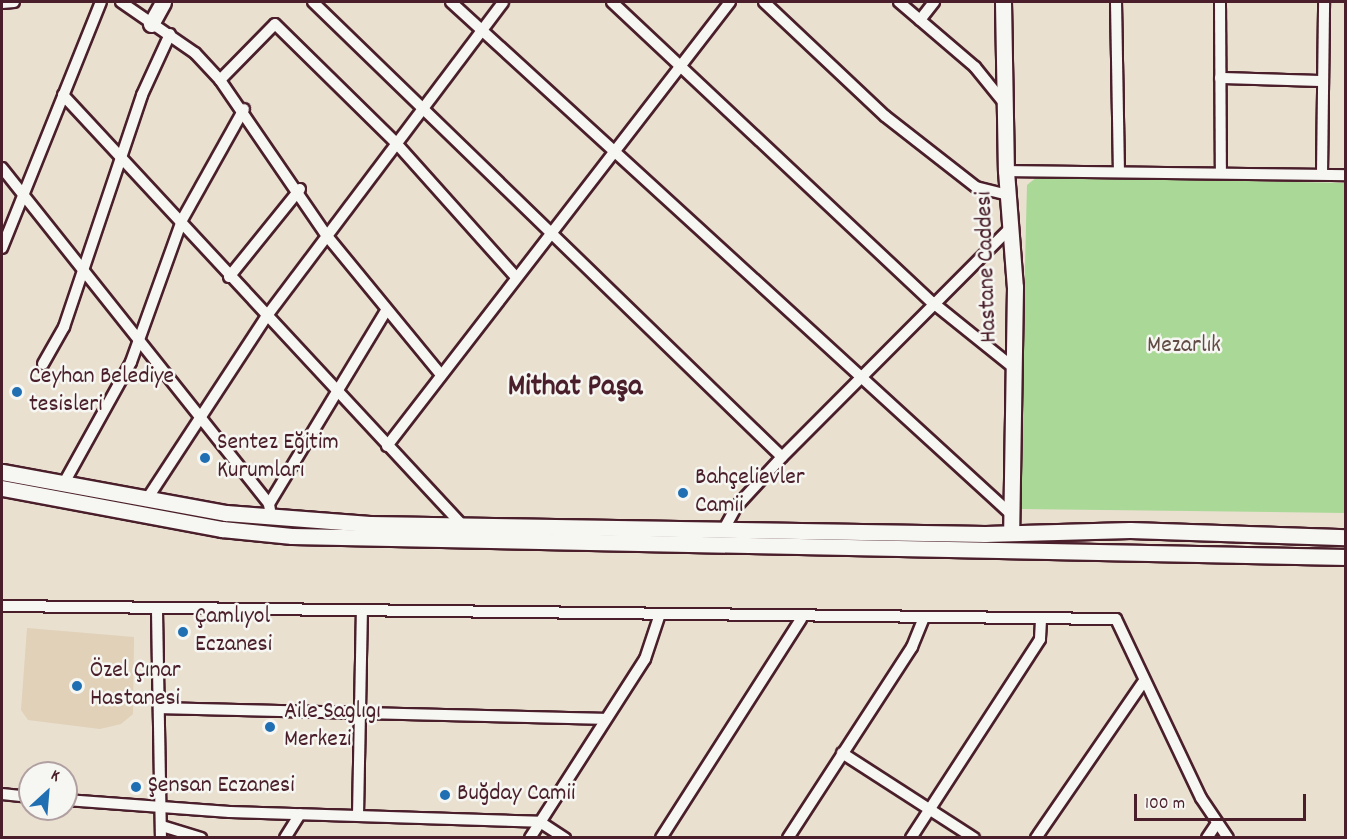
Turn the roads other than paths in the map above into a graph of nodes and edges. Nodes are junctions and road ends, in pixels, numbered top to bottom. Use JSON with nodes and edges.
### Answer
{"nodes":[{"id":1,"x":14,"y":2,"type":"edge"},
{"id":2,"x":101,"y":2,"type":"edge"},
{"id":3,"x":121,"y":2,"type":"edge"},
{"id":4,"x":163,"y":2,"type":"edge"},
{"id":5,"x":313,"y":2,"type":"edge"},
{"id":6,"x":451,"y":2,"type":"edge"},
{"id":7,"x":503,"y":2,"type":"edge"},
{"id":8,"x":612,"y":2,"type":"edge"},
{"id":9,"x":730,"y":2,"type":"edge"},
{"id":10,"x":764,"y":2,"type":"edge"},
{"id":11,"x":899,"y":2,"type":"edge"},
{"id":12,"x":934,"y":2,"type":"edge"},
{"id":13,"x":1004,"y":2,"type":"edge"},
{"id":14,"x":1116,"y":2,"type":"edge"},
{"id":15,"x":1220,"y":2,"type":"edge"},
{"id":16,"x":1324,"y":2,"type":"edge"},
{"id":17,"x":2,"y":3,"type":"edge"},
{"id":18,"x":920,"y":20,"type":"junction"},
{"id":19,"x":151,"y":24,"type":"junction"},
{"id":20,"x":482,"y":29,"type":"junction"},
{"id":21,"x":170,"y":34,"type":"junction"},
{"id":22,"x":680,"y":68,"type":"junction"},
{"id":23,"x":1220,"y":78,"type":"junction"},
{"id":24,"x":220,"y":80,"type":"junction"},
{"id":25,"x":1323,"y":81,"type":"junction"},
{"id":26,"x":63,"y":95,"type":"junction"},
{"id":27,"x":1005,"y":104,"type":"junction"},
{"id":28,"x":422,"y":108,"type":"junction"},
{"id":29,"x":244,"y":109,"type":"junction"},
{"id":30,"x":396,"y":142,"type":"junction"},
{"id":31,"x":613,"y":148,"type":"junction"},
{"id":32,"x":123,"y":158,"type":"junction"},
{"id":33,"x":2,"y":168,"type":"edge"},
{"id":34,"x":1119,"y":169,"type":"junction"},
{"id":35,"x":1006,"y":171,"type":"junction"},
{"id":36,"x":1221,"y":173,"type":"junction"},
{"id":37,"x":1322,"y":174,"type":"junction"},
{"id":38,"x":1346,"y":175,"type":"edge"},
{"id":39,"x":300,"y":189,"type":"junction"},
{"id":40,"x":23,"y":193,"type":"junction"},
{"id":41,"x":1008,"y":195,"type":"junction"},
{"id":42,"x":182,"y":220,"type":"junction"},
{"id":43,"x":552,"y":229,"type":"junction"},
{"id":44,"x":1009,"y":229,"type":"junction"},
{"id":45,"x":327,"y":236,"type":"junction"},
{"id":46,"x":2,"y":248,"type":"edge"},
{"id":47,"x":84,"y":268,"type":"junction"},
{"id":48,"x":229,"y":277,"type":"junction"},
{"id":49,"x":516,"y":277,"type":"junction"},
{"id":50,"x":932,"y":302,"type":"junction"},
{"id":51,"x":386,"y":311,"type":"junction"},
{"id":52,"x":266,"y":317,"type":"junction"},
{"id":53,"x":140,"y":339,"type":"junction"},
{"id":54,"x":43,"y":364,"type":"dead end"},
{"id":55,"x":1014,"y":368,"type":"junction"},
{"id":56,"x":441,"y":375,"type":"junction"},
{"id":57,"x":860,"y":377,"type":"junction"},
{"id":58,"x":333,"y":390,"type":"junction"},
{"id":59,"x":198,"y":415,"type":"junction"},
{"id":60,"x":387,"y":446,"type":"junction"},
{"id":61,"x":782,"y":457,"type":"junction"},
{"id":62,"x":2,"y":472,"type":"edge"},
{"id":63,"x":64,"y":483,"type":"junction"},
{"id":64,"x":2,"y":488,"type":"edge"},
{"id":65,"x":147,"y":499,"type":"junction"},
{"id":66,"x":270,"y":511,"type":"junction"},
{"id":67,"x":1011,"y":514,"type":"junction"},
{"id":68,"x":465,"y":528,"type":"junction"},
{"id":69,"x":724,"y":529,"type":"junction"},
{"id":70,"x":1038,"y":530,"type":"junction"},
{"id":71,"x":1119,"y":530,"type":"junction"},
{"id":72,"x":1011,"y":531,"type":"junction"},
{"id":73,"x":1346,"y":537,"type":"edge"},
{"id":74,"x":1041,"y":554,"type":"junction"},
{"id":75,"x":1119,"y":555,"type":"junction"},
{"id":76,"x":1346,"y":557,"type":"edge"},
{"id":77,"x":2,"y":606,"type":"edge"},
{"id":78,"x":157,"y":611,"type":"junction"},
{"id":79,"x":362,"y":612,"type":"junction"},
{"id":80,"x":659,"y":617,"type":"junction"},
{"id":81,"x":924,"y":618,"type":"junction"},
{"id":82,"x":801,"y":619,"type":"junction"},
{"id":83,"x":1041,"y":621,"type":"junction"},
{"id":84,"x":1144,"y":681,"type":"junction"},
{"id":85,"x":161,"y":708,"type":"junction"},
{"id":86,"x":359,"y":712,"type":"junction"},
{"id":87,"x":605,"y":719,"type":"junction"},
{"id":88,"x":842,"y":753,"type":"junction"},
{"id":89,"x":2,"y":794,"type":"edge"},
{"id":90,"x":18,"y":796,"type":"edge"},
{"id":91,"x":78,"y":801,"type":"edge"},
{"id":92,"x":162,"y":807,"type":"junction"},
{"id":93,"x":930,"y":809,"type":"junction"},
{"id":94,"x":300,"y":814,"type":"junction"},
{"id":95,"x":358,"y":815,"type":"junction"},
{"id":96,"x":540,"y":822,"type":"junction"},
{"id":97,"x":1217,"y":824,"type":"junction"},
{"id":98,"x":162,"y":826,"type":"junction"},
{"id":99,"x":160,"y":837,"type":"edge"},
{"id":100,"x":201,"y":837,"type":"edge"},
{"id":101,"x":285,"y":837,"type":"edge"},
{"id":102,"x":530,"y":837,"type":"edge"},
{"id":103,"x":565,"y":837,"type":"edge"},
{"id":104,"x":661,"y":837,"type":"edge"},
{"id":105,"x":788,"y":837,"type":"edge"},
{"id":106,"x":911,"y":837,"type":"edge"},
{"id":107,"x":974,"y":837,"type":"edge"},
{"id":108,"x":1035,"y":837,"type":"edge"},
{"id":109,"x":1207,"y":837,"type":"edge"},
{"id":110,"x":1228,"y":837,"type":"edge"}],
"edges":[{"from":1,"to":17,"type":"street"},
{"from":2,"to":26,"type":"street"},
{"from":3,"to":19,"type":"street"},
{"from":4,"to":19,"type":"main road"},
{"from":5,"to":28,"type":"street"},
{"from":6,"to":20,"type":"street"},
{"from":7,"to":20,"type":"street"},
{"from":8,"to":22,"type":"street"},
{"from":9,"to":22,"type":"street"},
{"from":10,"to":41,"type":"street"},
{"from":11,"to":18,"type":"street"},
{"from":12,"to":18,"type":"street"},
{"from":13,"to":27,"type":"main road","name":"Hastane Caddesi"},
{"from":14,"to":34,"type":"street"},
{"from":15,"to":23,"type":"street"},
{"from":16,"to":25,"type":"street"},
{"from":18,"to":27,"type":"street"},
{"from":19,"to":21,"type":"street"},
{"from":20,"to":28,"type":"street"},
{"from":20,"to":31,"type":"street"},
{"from":21,"to":24,"type":"street"},
{"from":21,"to":32,"type":"street"},
{"from":22,"to":31,"type":"street"},
{"from":22,"to":50,"type":"street"},
{"from":23,"to":25,"type":"street"},
{"from":23,"to":36,"type":"street"},
{"from":24,"to":29,"type":"street"},
{"from":24,"to":30,"type":"street"},
{"from":25,"to":37,"type":"street"},
{"from":26,"to":32,"type":"street"},
{"from":26,"to":40,"type":"street"},
{"from":27,"to":35,"type":"main road","name":"Hastane Caddesi"},
{"from":28,"to":30,"type":"street"},
{"from":28,"to":43,"type":"street"},
{"from":29,"to":39,"type":"street"},
{"from":29,"to":42,"type":"street"},
{"from":30,"to":45,"type":"street"},
{"from":30,"to":49,"type":"street"},
{"from":31,"to":43,"type":"street"},
{"from":31,"to":57,"type":"street"},
{"from":32,"to":42,"type":"street"},
{"from":32,"to":47,"type":"street"},
{"from":33,"to":40,"type":"street"},
{"from":34,"to":35,"type":"street"},
{"from":34,"to":36,"type":"street"},
{"from":35,"to":41,"type":"main road","name":"Hastane Caddesi"},
{"from":36,"to":37,"type":"street"},
{"from":37,"to":38,"type":"street"},
{"from":39,"to":45,"type":"street"},
{"from":39,"to":48,"type":"street"},
{"from":40,"to":46,"type":"street"},
{"from":40,"to":47,"type":"street"},
{"from":41,"to":44,"type":"main road","name":"Hastane Caddesi"},
{"from":42,"to":48,"type":"street"},
{"from":42,"to":53,"type":"street"},
{"from":43,"to":49,"type":"street"},
{"from":43,"to":61,"type":"street"},
{"from":44,"to":50,"type":"street"},
{"from":44,"to":55,"type":"main road","name":"Hastane Caddesi"},
{"from":45,"to":51,"type":"street"},
{"from":45,"to":52,"type":"street"},
{"from":47,"to":53,"type":"street"},
{"from":47,"to":54,"type":"street"},
{"from":48,"to":52,"type":"street"},
{"from":49,"to":56,"type":"street"},
{"from":50,"to":55,"type":"street"},
{"from":50,"to":57,"type":"street"},
{"from":51,"to":56,"type":"street"},
{"from":51,"to":58,"type":"street"},
{"from":52,"to":58,"type":"street"},
{"from":52,"to":59,"type":"street"},
{"from":53,"to":59,"type":"street"},
{"from":53,"to":63,"type":"street"},
{"from":55,"to":67,"type":"main road","name":"Hastane Caddesi"},
{"from":56,"to":60,"type":"street"},
{"from":57,"to":61,"type":"street"},
{"from":57,"to":67,"type":"street"},
{"from":58,"to":60,"type":"street"},
{"from":58,"to":66,"type":"street"},
{"from":59,"to":65,"type":"street"},
{"from":59,"to":66,"type":"street"},
{"from":60,"to":68,"type":"street"},
{"from":61,"to":69,"type":"street"},
{"from":62,"to":63,"type":"main road"},
{"from":63,"to":65,"type":"main road"},
{"from":64,"to":74,"type":"main road"},
{"from":65,"to":66,"type":"main road"},
{"from":66,"to":68,"type":"main road"},
{"from":67,"to":72,"type":"main road","name":"Hastane Caddesi"},
{"from":68,"to":69,"type":"main road"},
{"from":69,"to":72,"type":"main road"},
{"from":70,"to":71,"type":"main road"},
{"from":70,"to":72,"type":"main road"},
{"from":70,"to":74,"type":"main road"},
{"from":71,"to":73,"type":"main road"},
{"from":71,"to":75,"type":"main road"},
{"from":74,"to":75,"type":"main road"},
{"from":75,"to":76,"type":"main road"},
{"from":77,"to":78,"type":"street"},
{"from":78,"to":79,"type":"street"},
{"from":78,"to":85,"type":"street"},
{"from":79,"to":80,"type":"street"},
{"from":79,"to":86,"type":"street"},
{"from":80,"to":82,"type":"street"},
{"from":80,"to":87,"type":"street"},
{"from":81,"to":82,"type":"street"},
{"from":81,"to":83,"type":"street"},
{"from":81,"to":88,"type":"street"},
{"from":82,"to":104,"type":"street"},
{"from":83,"to":84,"type":"street"},
{"from":83,"to":93,"type":"street"},
{"from":84,"to":97,"type":"street"},
{"from":84,"to":108,"type":"street"},
{"from":85,"to":86,"type":"street"},
{"from":85,"to":92,"type":"street"},
{"from":86,"to":87,"type":"street"},
{"from":86,"to":95,"type":"street"},
{"from":87,"to":96,"type":"street"},
{"from":88,"to":93,"type":"street"},
{"from":88,"to":105,"type":"street"},
{"from":89,"to":90,"type":"street"},
{"from":91,"to":92,"type":"street"},
{"from":92,"to":94,"type":"street"},
{"from":92,"to":98,"type":"street"},
{"from":93,"to":106,"type":"street"},
{"from":93,"to":107,"type":"street"},
{"from":94,"to":95,"type":"street"},
{"from":94,"to":101,"type":"street"},
{"from":95,"to":96,"type":"street"},
{"from":96,"to":102,"type":"street"},
{"from":96,"to":103,"type":"street"},
{"from":97,"to":109,"type":"street"},
{"from":97,"to":110,"type":"street"},
{"from":98,"to":99,"type":"street"},
{"from":98,"to":100,"type":"street"}]}
